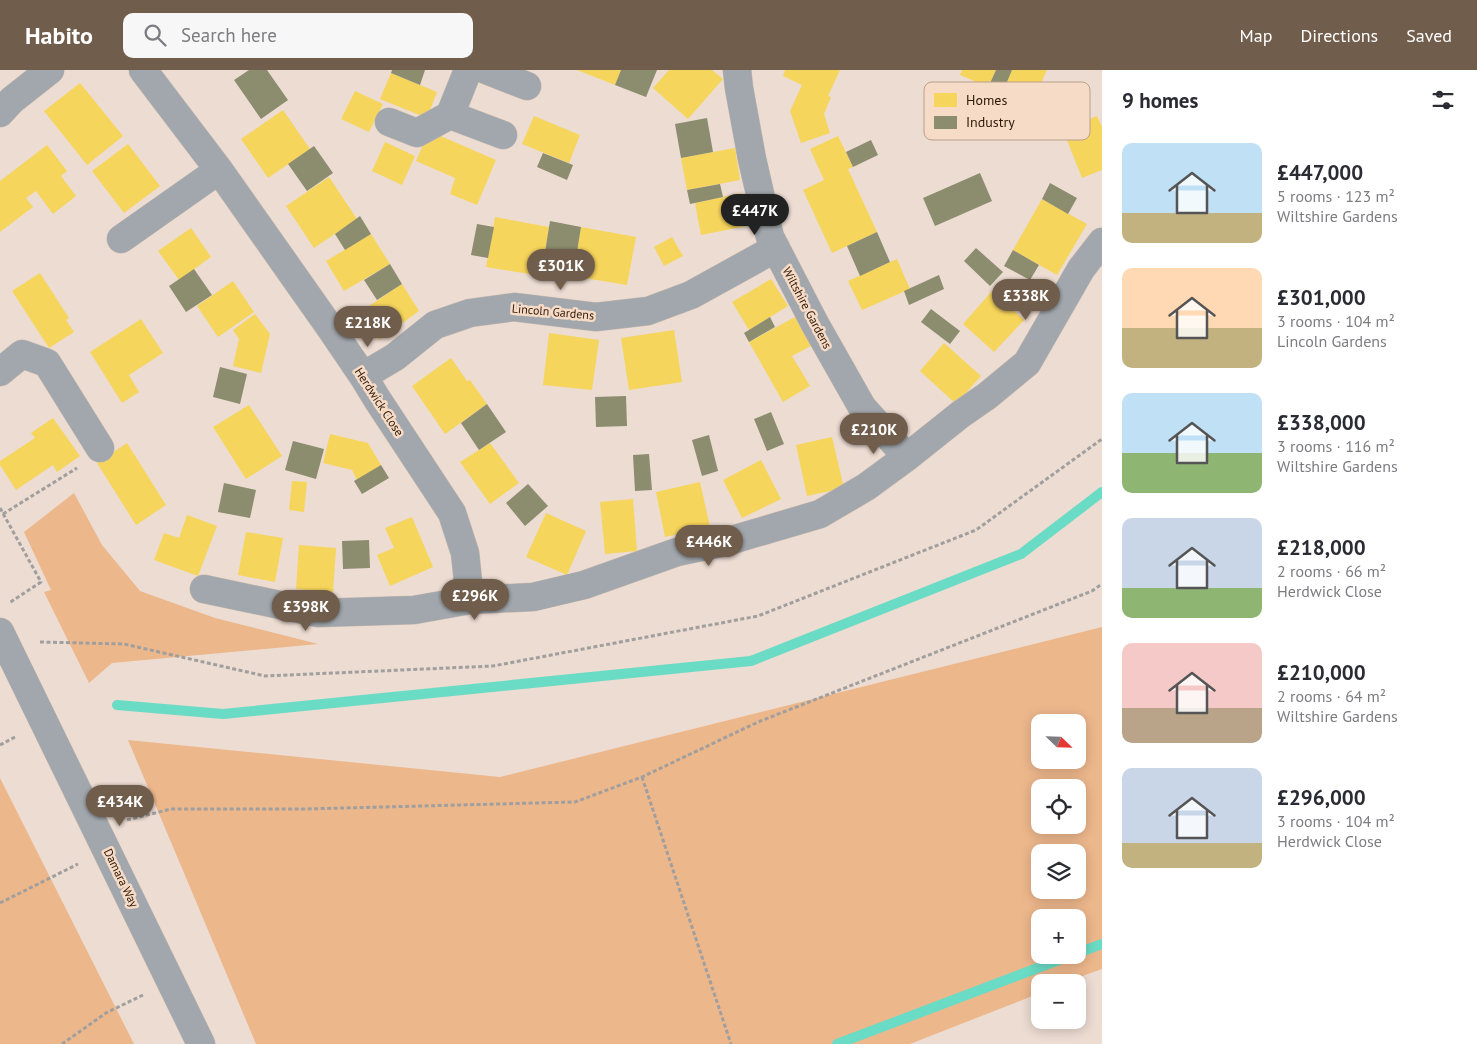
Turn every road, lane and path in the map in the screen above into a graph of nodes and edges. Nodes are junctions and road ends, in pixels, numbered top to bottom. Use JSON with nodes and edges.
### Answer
{"nodes":[{"id":1,"x":50,"y":70,"type":"edge"},
{"id":2,"x":144,"y":70,"type":"edge"},
{"id":3,"x":468,"y":70,"type":"edge"},
{"id":4,"x":486,"y":70,"type":"edge"},
{"id":5,"x":737,"y":70,"type":"edge"},
{"id":6,"x":527,"y":86,"type":"dead end"},
{"id":7,"x":0,"y":113,"type":"edge"},
{"id":8,"x":450,"y":115,"type":"junction"},
{"id":9,"x":389,"y":122,"type":"dead end"},
{"id":10,"x":504,"y":135,"type":"dead end"},
{"id":11,"x":219,"y":170,"type":"junction"},
{"id":12,"x":121,"y":239,"type":"dead end"},
{"id":13,"x":1102,"y":242,"type":"edge"},
{"id":14,"x":776,"y":248,"type":"junction"},
{"id":15,"x":0,"y":372,"type":"edge"},
{"id":16,"x":363,"y":376,"type":"junction"},
{"id":17,"x":91,"y":456,"type":"joint"},
{"id":18,"x":907,"y":457,"type":"junction"},
{"id":19,"x":0,"y":508,"type":"edge"},
{"id":20,"x":3,"y":514,"type":"junction"},
{"id":21,"x":1102,"y":584,"type":"edge"},
{"id":22,"x":204,"y":590,"type":"dead end"},
{"id":23,"x":470,"y":600,"type":"junction"},
{"id":24,"x":8,"y":604,"type":"dead end"},
{"id":25,"x":0,"y":632,"type":"edge"},
{"id":26,"x":15,"y":737,"type":"dead end"},
{"id":27,"x":0,"y":745,"type":"edge"},
{"id":28,"x":642,"y":777,"type":"junction"},
{"id":29,"x":97,"y":828,"type":"junction"},
{"id":30,"x":78,"y":864,"type":"dead end"},
{"id":31,"x":0,"y":903,"type":"edge"},
{"id":32,"x":171,"y":982,"type":"junction"},
{"id":33,"x":62,"y":1044,"type":"edge"},
{"id":34,"x":201,"y":1044,"type":"edge"},
{"id":35,"x":731,"y":1044,"type":"edge"}],
"edges":[{"from":1,"to":7,"type":"street"},
{"from":2,"to":11,"type":"street","name":"Herdwick Close"},
{"from":3,"to":8,"type":"street"},
{"from":4,"to":6,"type":"street"},
{"from":5,"to":14,"type":"street","name":"Wiltshire Gardens"},
{"from":8,"to":9,"type":"street"},
{"from":8,"to":10,"type":"street"},
{"from":11,"to":12,"type":"street"},
{"from":11,"to":16,"type":"street","name":"Herdwick Close"},
{"from":13,"to":18,"type":"street"},
{"from":14,"to":16,"type":"street","name":"Lincoln Gardens"},
{"from":14,"to":18,"type":"street","name":"Wiltshire Gardens"},
{"from":15,"to":17,"type":"street"},
{"from":16,"to":23,"type":"street","name":"Herdwick Close"},
{"from":17,"to":20,"type":"path"},
{"from":18,"to":23,"type":"street"},
{"from":19,"to":20,"type":"path"},
{"from":20,"to":24,"type":"path"},
{"from":21,"to":28,"type":"path"},
{"from":22,"to":23,"type":"street"},
{"from":25,"to":29,"type":"street","name":"Damara Way"},
{"from":26,"to":27,"type":"path"},
{"from":28,"to":29,"type":"path"},
{"from":28,"to":35,"type":"path"},
{"from":29,"to":32,"type":"street","name":"Damara Way"},
{"from":30,"to":31,"type":"path"},
{"from":32,"to":33,"type":"path"},
{"from":32,"to":34,"type":"street","name":"Damara Way"}]}
